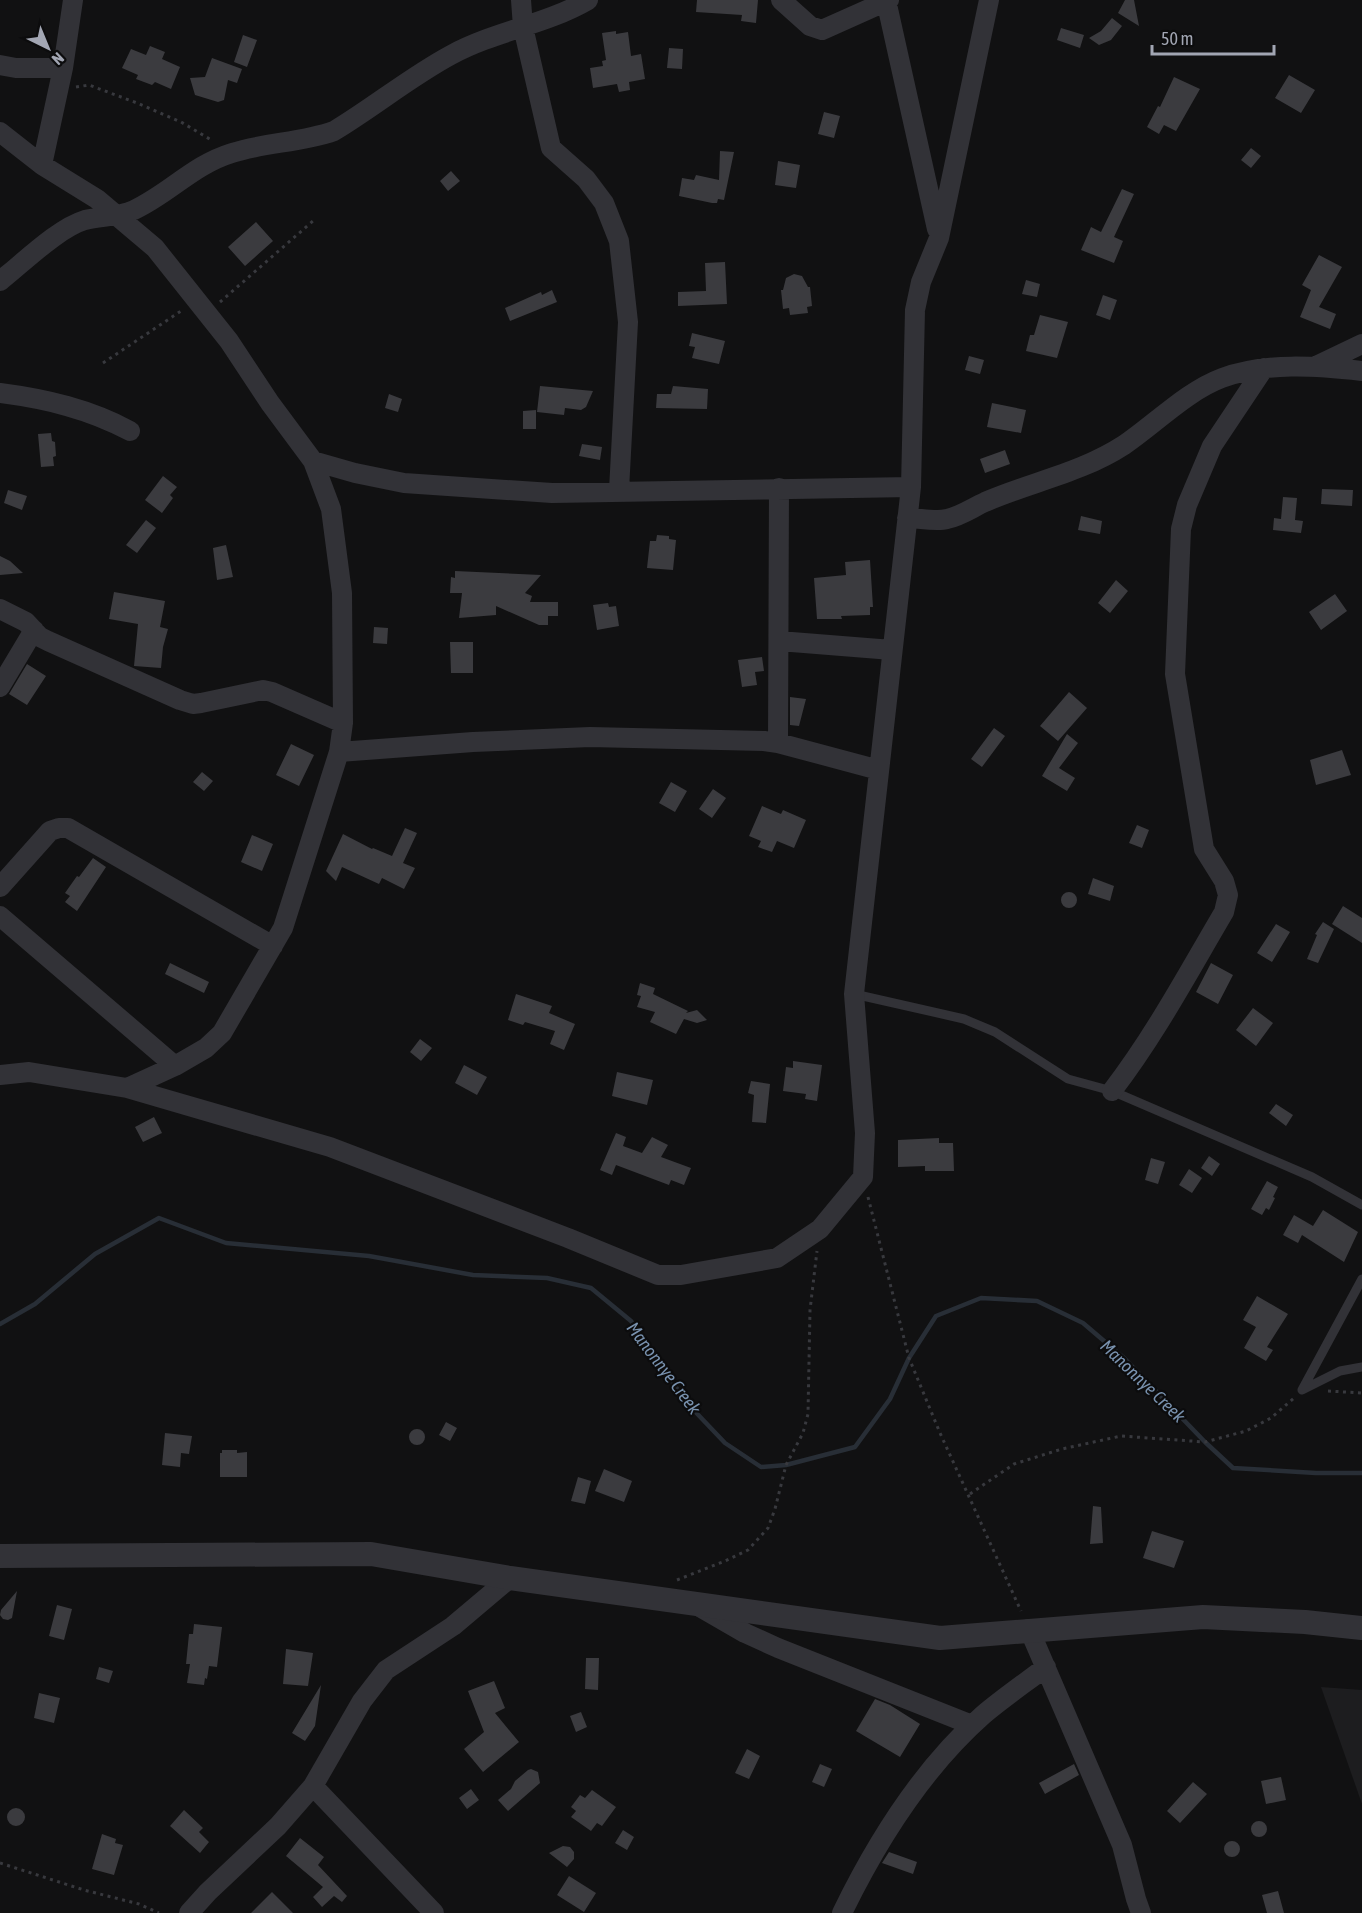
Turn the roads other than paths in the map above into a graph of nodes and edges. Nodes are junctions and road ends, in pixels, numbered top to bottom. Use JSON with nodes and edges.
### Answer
{"nodes":[{"id":1,"x":73,"y":0,"type":"edge"},
{"id":2,"x":521,"y":0,"type":"edge"},
{"id":3,"x":588,"y":0,"type":"edge"},
{"id":4,"x":781,"y":0,"type":"edge"},
{"id":5,"x":989,"y":0,"type":"edge"},
{"id":6,"x":887,"y":1,"type":"edge"},
{"id":7,"x":523,"y":27,"type":"junction"},
{"id":8,"x":0,"y":65,"type":"edge"},
{"id":9,"x":61,"y":74,"type":"junction"},
{"id":10,"x":0,"y":132,"type":"edge"},
{"id":11,"x":42,"y":165,"type":"junction"},
{"id":12,"x":116,"y":215,"type":"junction"},
{"id":13,"x":939,"y":238,"type":"junction"},
{"id":14,"x":0,"y":281,"type":"edge"},
{"id":15,"x":1362,"y":344,"type":"edge"},
{"id":16,"x":1314,"y":367,"type":"junction"},
{"id":17,"x":1264,"y":368,"type":"junction"},
{"id":18,"x":1362,"y":371,"type":"edge"},
{"id":19,"x":0,"y":393,"type":"edge"},
{"id":20,"x":130,"y":431,"type":"dead end"},
{"id":21,"x":313,"y":461,"type":"junction"},
{"id":22,"x":911,"y":486,"type":"junction"},
{"id":23,"x":779,"y":488,"type":"junction"},
{"id":24,"x":619,"y":490,"type":"junction"},
{"id":25,"x":906,"y":518,"type":"junction"},
{"id":26,"x":0,"y":609,"type":"edge"},
{"id":27,"x":34,"y":630,"type":"junction"},
{"id":28,"x":779,"y":641,"type":"junction"},
{"id":29,"x":892,"y":650,"type":"junction"},
{"id":30,"x":0,"y":687,"type":"edge"},
{"id":31,"x":344,"y":723,"type":"junction"},
{"id":32,"x":778,"y":743,"type":"junction"},
{"id":33,"x":339,"y":752,"type":"junction"},
{"id":34,"x":879,"y":770,"type":"junction"},
{"id":35,"x":0,"y":887,"type":"edge"},
{"id":36,"x":0,"y":916,"type":"edge"},
{"id":37,"x":273,"y":946,"type":"junction"},
{"id":38,"x":854,"y":994,"type":"junction"},
{"id":39,"x":175,"y":1066,"type":"junction"},
{"id":40,"x":0,"y":1075,"type":"edge"},
{"id":41,"x":127,"y":1088,"type":"junction"},
{"id":42,"x":1112,"y":1091,"type":"junction"},
{"id":43,"x":1362,"y":1205,"type":"edge"},
{"id":44,"x":1362,"y":1279,"type":"edge"},
{"id":45,"x":1362,"y":1367,"type":"edge"},
{"id":46,"x":0,"y":1556,"type":"edge"},
{"id":47,"x":510,"y":1578,"type":"junction"},
{"id":48,"x":691,"y":1602,"type":"junction"},
{"id":49,"x":1362,"y":1628,"type":"edge"},
{"id":50,"x":1029,"y":1629,"type":"junction"},
{"id":51,"x":1046,"y":1667,"type":"junction"},
{"id":52,"x":972,"y":1725,"type":"junction"},
{"id":53,"x":313,"y":1785,"type":"junction"},
{"id":54,"x":189,"y":1913,"type":"edge"},
{"id":55,"x":434,"y":1913,"type":"edge"},
{"id":56,"x":842,"y":1913,"type":"edge"},
{"id":57,"x":1141,"y":1913,"type":"edge"}],
"edges":[{"from":1,"to":9,"type":"street"},
{"from":2,"to":7,"type":"street"},
{"from":3,"to":7,"type":"street"},
{"from":4,"to":6,"type":"street"},
{"from":5,"to":13,"type":"street"},
{"from":6,"to":13,"type":"street"},
{"from":7,"to":12,"type":"street"},
{"from":7,"to":24,"type":"street"},
{"from":8,"to":9,"type":"street"},
{"from":9,"to":11,"type":"street"},
{"from":10,"to":11,"type":"street"},
{"from":11,"to":12,"type":"street"},
{"from":12,"to":14,"type":"street"},
{"from":12,"to":21,"type":"street"},
{"from":13,"to":22,"type":"street"},
{"from":15,"to":16,"type":"street"},
{"from":16,"to":17,"type":"street"},
{"from":16,"to":18,"type":"street"},
{"from":17,"to":25,"type":"street"},
{"from":17,"to":42,"type":"street"},
{"from":19,"to":20,"type":"street"},
{"from":21,"to":24,"type":"street"},
{"from":21,"to":31,"type":"street"},
{"from":22,"to":23,"type":"street"},
{"from":22,"to":25,"type":"street"},
{"from":23,"to":24,"type":"street"},
{"from":23,"to":28,"type":"street"},
{"from":25,"to":29,"type":"street"},
{"from":26,"to":27,"type":"street"},
{"from":27,"to":30,"type":"street"},
{"from":27,"to":31,"type":"street"},
{"from":28,"to":29,"type":"street"},
{"from":28,"to":32,"type":"street"},
{"from":29,"to":34,"type":"street"},
{"from":31,"to":33,"type":"street"},
{"from":32,"to":33,"type":"street"},
{"from":32,"to":34,"type":"street"},
{"from":33,"to":37,"type":"street"},
{"from":34,"to":38,"type":"street"},
{"from":35,"to":37,"type":"street"},
{"from":36,"to":39,"type":"street"},
{"from":37,"to":39,"type":"street"},
{"from":38,"to":41,"type":"street"},
{"from":38,"to":42,"type":"lane"},
{"from":39,"to":41,"type":"street"},
{"from":40,"to":41,"type":"street"},
{"from":42,"to":43,"type":"lane"},
{"from":44,"to":45,"type":"lane"},
{"from":46,"to":47,"type":"street"},
{"from":47,"to":48,"type":"street"},
{"from":47,"to":53,"type":"street"},
{"from":48,"to":50,"type":"street"},
{"from":48,"to":52,"type":"street"},
{"from":49,"to":50,"type":"street"},
{"from":50,"to":51,"type":"street"},
{"from":51,"to":52,"type":"street"},
{"from":51,"to":57,"type":"street"},
{"from":52,"to":56,"type":"street"},
{"from":53,"to":54,"type":"street"},
{"from":53,"to":55,"type":"street"}]}
